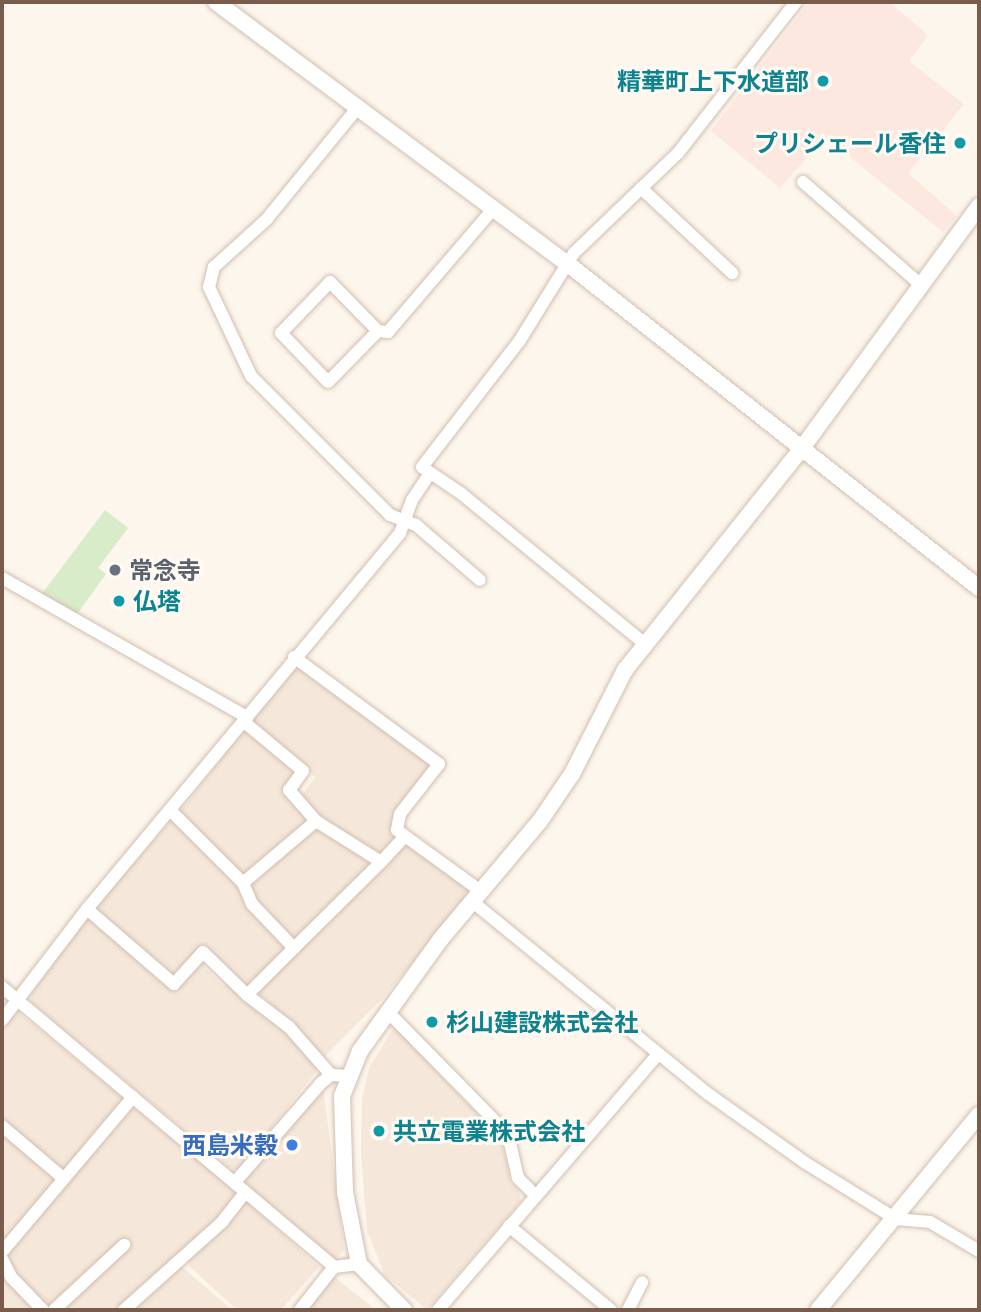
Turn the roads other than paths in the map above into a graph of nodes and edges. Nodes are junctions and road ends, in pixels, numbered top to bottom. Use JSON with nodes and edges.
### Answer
{"nodes":[{"id":1,"x":216,"y":2,"type":"edge"},
{"id":2,"x":796,"y":2,"type":"edge"},
{"id":3,"x":359,"y":106,"type":"junction"},
{"id":4,"x":803,"y":182,"type":"dead end"},
{"id":5,"x":640,"y":188,"type":"junction"},
{"id":6,"x":979,"y":206,"type":"edge"},
{"id":7,"x":494,"y":208,"type":"junction"},
{"id":8,"x":568,"y":264,"type":"junction"},
{"id":9,"x":732,"y":273,"type":"dead end"},
{"id":10,"x":921,"y":285,"type":"junction"},
{"id":11,"x":378,"y":331,"type":"junction"},
{"id":12,"x":802,"y":448,"type":"junction"},
{"id":13,"x":430,"y":473,"type":"junction"},
{"id":14,"x":407,"y":519,"type":"junction"},
{"id":15,"x":2,"y":579,"type":"edge"},
{"id":16,"x":480,"y":580,"type":"dead end"},
{"id":17,"x":979,"y":588,"type":"edge"},
{"id":18,"x":645,"y":644,"type":"junction"},
{"id":19,"x":294,"y":657,"type":"junction"},
{"id":20,"x":245,"y":719,"type":"junction"},
{"id":21,"x":170,"y":810,"type":"junction"},
{"id":22,"x":316,"y":821,"type":"junction"},
{"id":23,"x":405,"y":836,"type":"junction"},
{"id":24,"x":381,"y":862,"type":"junction"},
{"id":25,"x":243,"y":883,"type":"junction"},
{"id":26,"x":478,"y":898,"type":"junction"},
{"id":27,"x":87,"y":909,"type":"junction"},
{"id":28,"x":294,"y":948,"type":"junction"},
{"id":29,"x":2,"y":987,"type":"edge"},
{"id":30,"x":247,"y":995,"type":"junction"},
{"id":31,"x":18,"y":998,"type":"junction"},
{"id":32,"x":387,"y":1011,"type":"junction"},
{"id":33,"x":2,"y":1020,"type":"edge"},
{"id":34,"x":658,"y":1054,"type":"junction"},
{"id":35,"x":331,"y":1075,"type":"junction"},
{"id":36,"x":350,"y":1076,"type":"junction"},
{"id":37,"x":132,"y":1097,"type":"junction"},
{"id":38,"x":979,"y":1115,"type":"edge"},
{"id":39,"x":2,"y":1126,"type":"edge"},
{"id":40,"x":63,"y":1178,"type":"junction"},
{"id":41,"x":235,"y":1182,"type":"junction"},
{"id":42,"x":245,"y":1192,"type":"junction"},
{"id":43,"x":535,"y":1195,"type":"junction"},
{"id":44,"x":896,"y":1219,"type":"junction"},
{"id":45,"x":509,"y":1226,"type":"junction"},
{"id":46,"x":124,"y":1245,"type":"dead end"},
{"id":47,"x":979,"y":1251,"type":"edge"},
{"id":48,"x":2,"y":1252,"type":"edge"},
{"id":49,"x":2,"y":1259,"type":"edge"},
{"id":50,"x":359,"y":1264,"type":"junction"},
{"id":51,"x":334,"y":1267,"type":"junction"},
{"id":52,"x":642,"y":1282,"type":"dead end"},
{"id":53,"x":43,"y":1310,"type":"edge"},
{"id":54,"x":54,"y":1310,"type":"edge"},
{"id":55,"x":124,"y":1310,"type":"edge"},
{"id":56,"x":300,"y":1310,"type":"edge"},
{"id":57,"x":404,"y":1310,"type":"edge"},
{"id":58,"x":438,"y":1310,"type":"edge"},
{"id":59,"x":611,"y":1310,"type":"edge"},
{"id":60,"x":628,"y":1310,"type":"edge"},
{"id":61,"x":818,"y":1310,"type":"edge"}],
"edges":[{"from":1,"to":3,"type":"street"},
{"from":2,"to":5,"type":"street"},
{"from":3,"to":7,"type":"street"},
{"from":3,"to":14,"type":"street"},
{"from":4,"to":10,"type":"street"},
{"from":5,"to":8,"type":"street"},
{"from":5,"to":9,"type":"street"},
{"from":6,"to":10,"type":"street"},
{"from":7,"to":8,"type":"street"},
{"from":7,"to":11,"type":"street"},
{"from":8,"to":12,"type":"street"},
{"from":8,"to":13,"type":"street"},
{"from":10,"to":12,"type":"street"},
{"from":11,"to":11,"type":"street"},
{"from":12,"to":17,"type":"street"},
{"from":12,"to":18,"type":"street"},
{"from":13,"to":14,"type":"street"},
{"from":13,"to":18,"type":"street"},
{"from":14,"to":16,"type":"street"},
{"from":14,"to":19,"type":"street"},
{"from":15,"to":20,"type":"street"},
{"from":18,"to":26,"type":"street"},
{"from":19,"to":20,"type":"street"},
{"from":19,"to":23,"type":"street"},
{"from":20,"to":21,"type":"street"},
{"from":20,"to":22,"type":"street"},
{"from":21,"to":25,"type":"street"},
{"from":21,"to":27,"type":"street"},
{"from":22,"to":24,"type":"street"},
{"from":22,"to":25,"type":"street"},
{"from":23,"to":24,"type":"street"},
{"from":23,"to":26,"type":"street"},
{"from":24,"to":28,"type":"street"},
{"from":25,"to":28,"type":"street"},
{"from":26,"to":32,"type":"street"},
{"from":26,"to":34,"type":"street"},
{"from":27,"to":30,"type":"street"},
{"from":27,"to":31,"type":"street"},
{"from":28,"to":30,"type":"street"},
{"from":29,"to":31,"type":"street"},
{"from":30,"to":35,"type":"street"},
{"from":31,"to":33,"type":"street"},
{"from":31,"to":37,"type":"street"},
{"from":32,"to":36,"type":"street"},
{"from":32,"to":43,"type":"street"},
{"from":34,"to":43,"type":"street"},
{"from":34,"to":44,"type":"street"},
{"from":35,"to":36,"type":"street"},
{"from":35,"to":41,"type":"street"},
{"from":36,"to":50,"type":"street"},
{"from":37,"to":40,"type":"street"},
{"from":37,"to":41,"type":"street"},
{"from":38,"to":44,"type":"street"},
{"from":39,"to":40,"type":"street"},
{"from":40,"to":48,"type":"street"},
{"from":41,"to":42,"type":"street"},
{"from":42,"to":51,"type":"street"},
{"from":42,"to":55,"type":"street"},
{"from":43,"to":45,"type":"street"},
{"from":44,"to":47,"type":"street"},
{"from":44,"to":61,"type":"street"},
{"from":45,"to":58,"type":"street"},
{"from":45,"to":59,"type":"street"},
{"from":46,"to":54,"type":"street"},
{"from":49,"to":53,"type":"street"},
{"from":50,"to":51,"type":"street"},
{"from":50,"to":57,"type":"street"},
{"from":51,"to":56,"type":"street"},
{"from":52,"to":60,"type":"street"}]}
